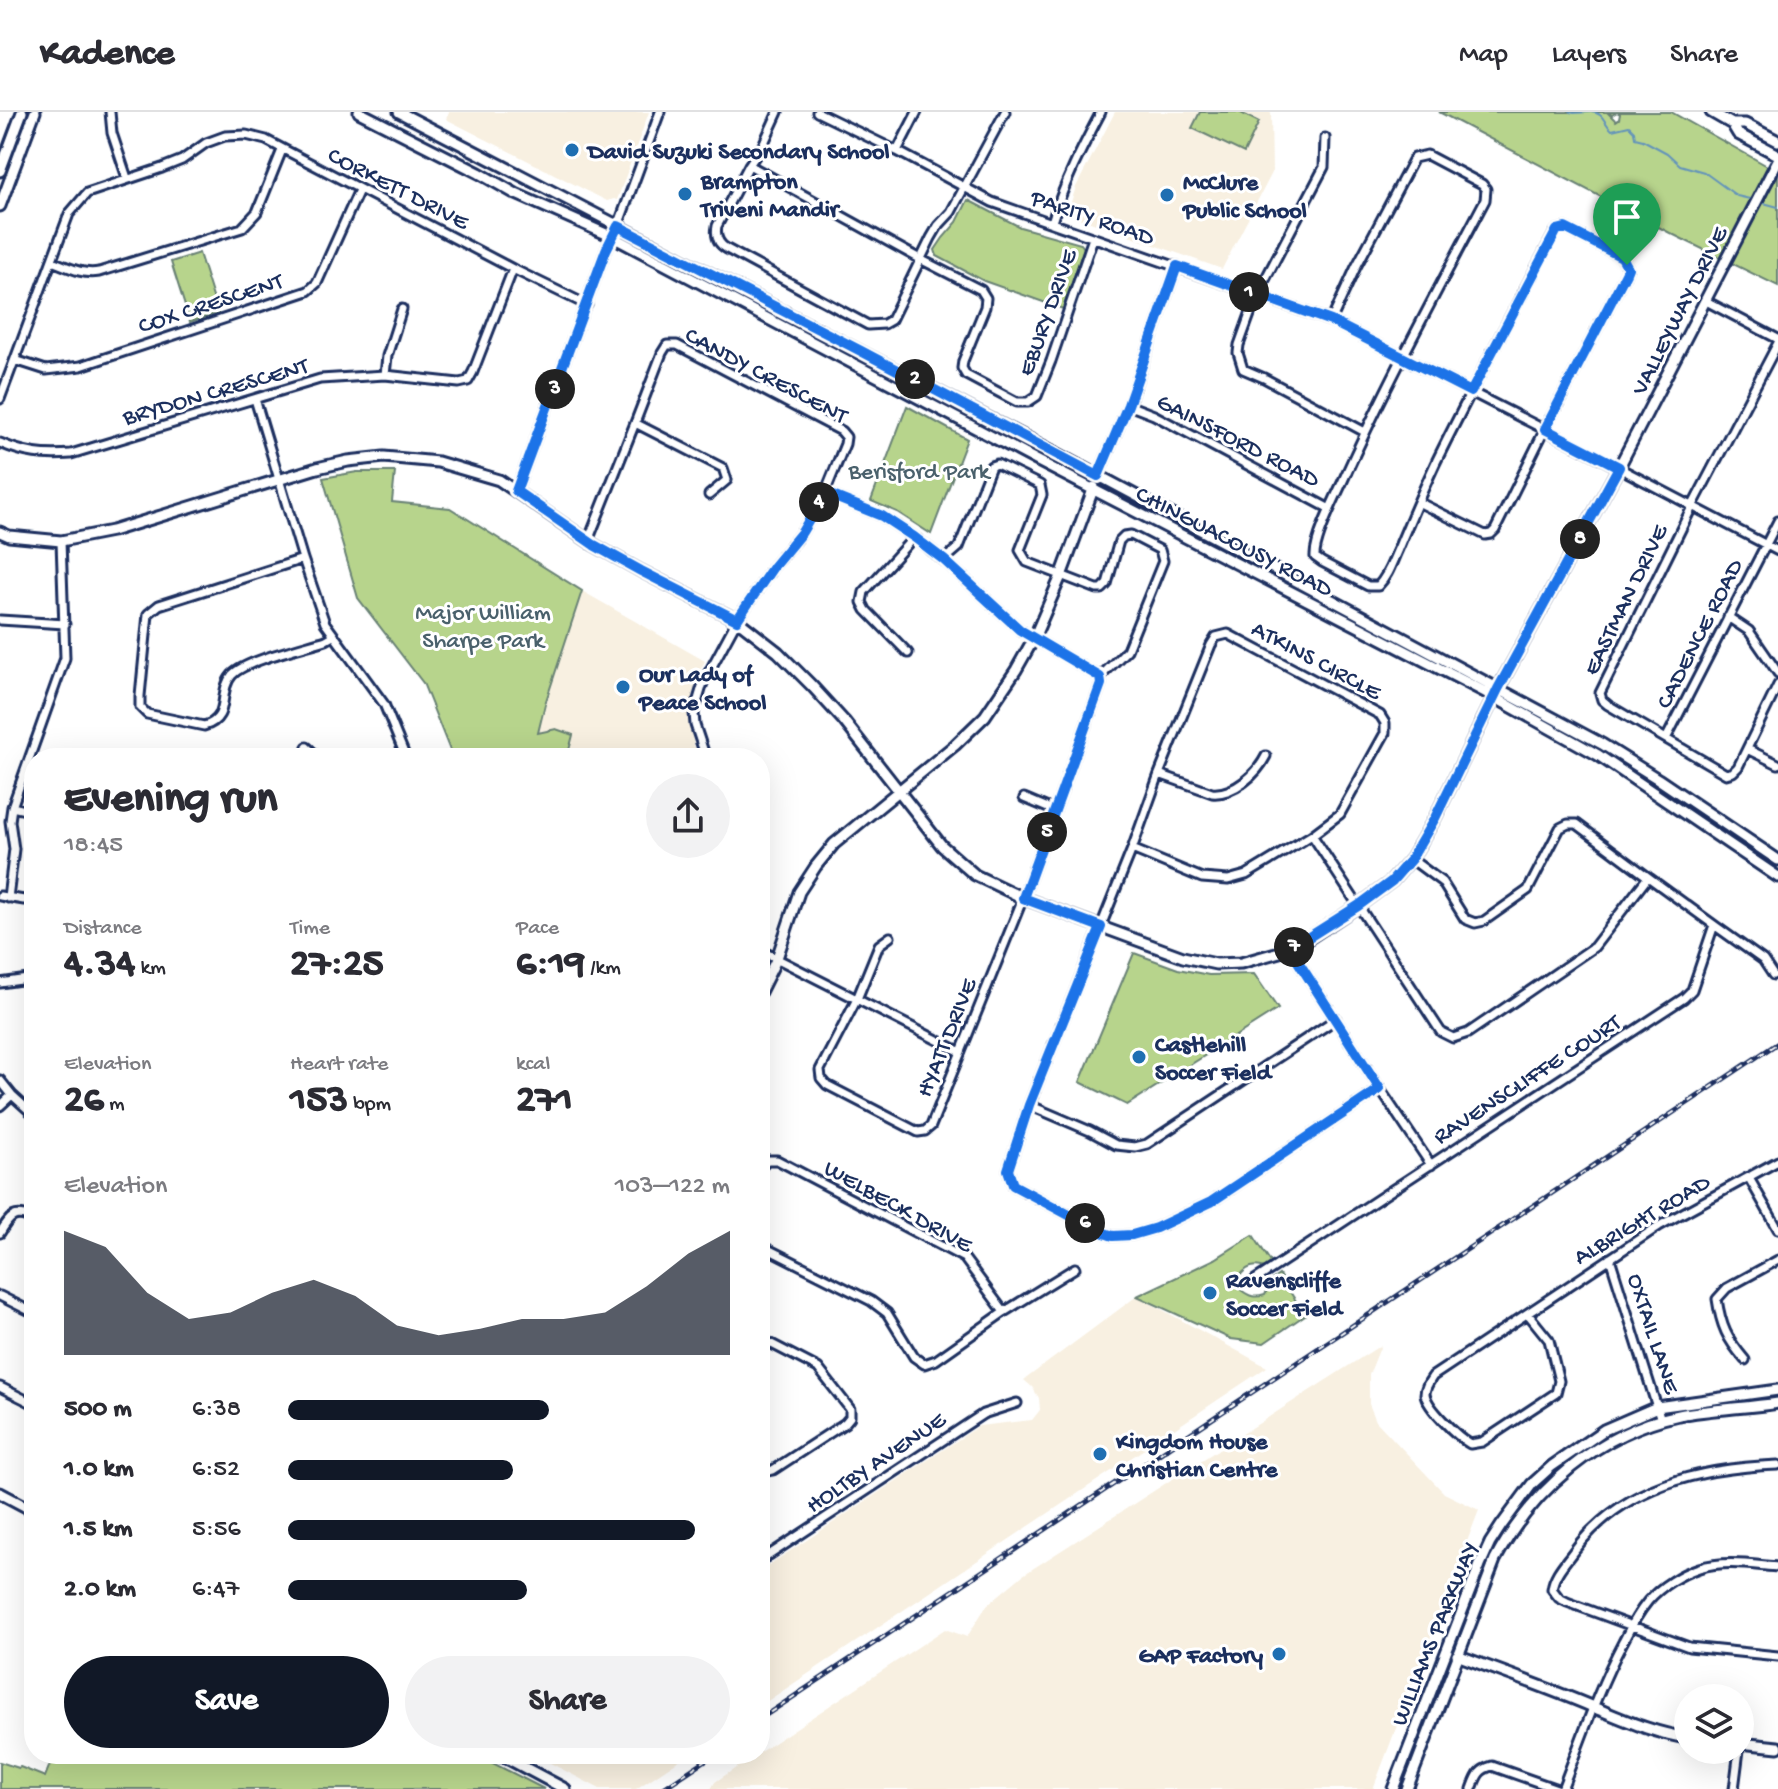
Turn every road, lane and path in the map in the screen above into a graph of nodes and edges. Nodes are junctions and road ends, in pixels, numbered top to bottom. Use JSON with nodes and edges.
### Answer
{"nodes":[{"id":1,"x":22,"y":112,"type":"edge"},
{"id":2,"x":35,"y":112,"type":"edge"},
{"id":3,"x":110,"y":112,"type":"edge"},
{"id":4,"x":359,"y":112,"type":"edge"},
{"id":5,"x":399,"y":112,"type":"edge"},
{"id":6,"x":660,"y":112,"type":"edge"},
{"id":7,"x":778,"y":112,"type":"edge"},
{"id":8,"x":817,"y":112,"type":"edge"},
{"id":9,"x":917,"y":112,"type":"edge"},
{"id":10,"x":1005,"y":112,"type":"edge"},
{"id":11,"x":1101,"y":112,"type":"edge"},
{"id":12,"x":1711,"y":112,"type":"edge"},
{"id":13,"x":1732,"y":124,"type":"junction"},
{"id":14,"x":1325,"y":138,"type":"dead end"},
{"id":15,"x":1778,"y":141,"type":"edge"},
{"id":16,"x":282,"y":150,"type":"junction"},
{"id":17,"x":897,"y":151,"type":"junction"},
{"id":18,"x":7,"y":153,"type":"junction"},
{"id":19,"x":18,"y":158,"type":"junction"},
{"id":20,"x":1778,"y":158,"type":"edge"},
{"id":21,"x":749,"y":165,"type":"junction"},
{"id":22,"x":0,"y":171,"type":"edge"},
{"id":23,"x":127,"y":178,"type":"junction"},
{"id":24,"x":965,"y":187,"type":"junction"},
{"id":25,"x":359,"y":190,"type":"junction"},
{"id":26,"x":0,"y":206,"type":"edge"},
{"id":27,"x":1052,"y":222,"type":"junction"},
{"id":28,"x":618,"y":226,"type":"junction"},
{"id":29,"x":613,"y":237,"type":"junction"},
{"id":30,"x":1093,"y":238,"type":"junction"},
{"id":31,"x":920,"y":259,"type":"junction"},
{"id":32,"x":52,"y":261,"type":"junction"},
{"id":33,"x":1177,"y":266,"type":"junction"},
{"id":34,"x":513,"y":269,"type":"junction"},
{"id":35,"x":1257,"y":295,"type":"junction"},
{"id":36,"x":1706,"y":301,"type":"junction"},
{"id":37,"x":587,"y":305,"type":"junction"},
{"id":38,"x":402,"y":309,"type":"dead end"},
{"id":39,"x":1331,"y":321,"type":"junction"},
{"id":40,"x":1778,"y":341,"type":"edge"},
{"id":41,"x":1403,"y":357,"type":"junction"},
{"id":42,"x":15,"y":360,"type":"junction"},
{"id":43,"x":385,"y":375,"type":"junction"},
{"id":44,"x":1471,"y":392,"type":"junction"},
{"id":45,"x":0,"y":399,"type":"edge"},
{"id":46,"x":255,"y":399,"type":"junction"},
{"id":47,"x":1128,"y":405,"type":"junction"},
{"id":48,"x":635,"y":423,"type":"junction"},
{"id":49,"x":1545,"y":429,"type":"junction"},
{"id":50,"x":1365,"y":432,"type":"junction"},
{"id":51,"x":0,"y":443,"type":"edge"},
{"id":52,"x":1619,"y":467,"type":"junction"},
{"id":53,"x":1098,"y":476,"type":"junction"},
{"id":54,"x":279,"y":479,"type":"junction"},
{"id":55,"x":1093,"y":489,"type":"junction"},
{"id":56,"x":516,"y":491,"type":"junction"},
{"id":57,"x":825,"y":493,"type":"junction"},
{"id":58,"x":709,"y":495,"type":"dead end"},
{"id":59,"x":1418,"y":502,"type":"junction"},
{"id":60,"x":1692,"y":507,"type":"junction"},
{"id":61,"x":1330,"y":509,"type":"junction"},
{"id":62,"x":1778,"y":521,"type":"edge"},
{"id":63,"x":0,"y":532,"type":"edge"},
{"id":64,"x":914,"y":537,"type":"junction"},
{"id":65,"x":61,"y":541,"type":"junction"},
{"id":66,"x":588,"y":541,"type":"junction"},
{"id":67,"x":1766,"y":545,"type":"junction"},
{"id":68,"x":1778,"y":551,"type":"edge"},
{"id":69,"x":303,"y":559,"type":"junction"},
{"id":70,"x":944,"y":560,"type":"junction"},
{"id":71,"x":1061,"y":576,"type":"junction"},
{"id":72,"x":1728,"y":617,"type":"junction"},
{"id":73,"x":0,"y":620,"type":"edge"},
{"id":74,"x":737,"y":620,"type":"junction"},
{"id":75,"x":65,"y":624,"type":"junction"},
{"id":76,"x":333,"y":636,"type":"junction"},
{"id":77,"x":1034,"y":638,"type":"junction"},
{"id":78,"x":908,"y":653,"type":"dead end"},
{"id":79,"x":1778,"y":673,"type":"edge"},
{"id":80,"x":1100,"y":677,"type":"junction"},
{"id":81,"x":1778,"y":685,"type":"edge"},
{"id":82,"x":1496,"y":693,"type":"junction"},
{"id":83,"x":1666,"y":739,"type":"junction"},
{"id":84,"x":33,"y":748,"type":"edge"},
{"id":85,"x":402,"y":748,"type":"edge"},
{"id":86,"x":702,"y":748,"type":"edge"},
{"id":87,"x":1747,"y":749,"type":"junction"},
{"id":88,"x":1266,"y":756,"type":"dead end"},
{"id":89,"x":1778,"y":764,"type":"edge"},
{"id":90,"x":24,"y":773,"type":"edge"},
{"id":91,"x":1159,"y":774,"type":"junction"},
{"id":92,"x":900,"y":791,"type":"junction"},
{"id":93,"x":1024,"y":798,"type":"dead end"},
{"id":94,"x":12,"y":807,"type":"junction"},
{"id":95,"x":24,"y":810,"type":"edge"},
{"id":96,"x":1055,"y":811,"type":"junction"},
{"id":97,"x":1312,"y":835,"type":"junction"},
{"id":98,"x":1132,"y":849,"type":"junction"},
{"id":99,"x":1411,"y":859,"type":"junction"},
{"id":100,"x":1778,"y":860,"type":"edge"},
{"id":101,"x":1648,"y":877,"type":"junction"},
{"id":102,"x":1778,"y":877,"type":"edge"},
{"id":103,"x":4,"y":897,"type":"edge"},
{"id":104,"x":1023,"y":898,"type":"junction"},
{"id":105,"x":24,"y":900,"type":"edge"},
{"id":106,"x":1358,"y":906,"type":"junction"},
{"id":107,"x":1714,"y":925,"type":"junction"},
{"id":108,"x":1101,"y":927,"type":"junction"},
{"id":109,"x":890,"y":937,"type":"dead end"},
{"id":110,"x":1290,"y":949,"type":"junction"},
{"id":111,"x":770,"y":955,"type":"edge"},
{"id":112,"x":777,"y":958,"type":"junction"},
{"id":113,"x":770,"y":972,"type":"edge"},
{"id":114,"x":1773,"y":975,"type":"dead end"},
{"id":115,"x":24,"y":980,"type":"edge"},
{"id":116,"x":0,"y":983,"type":"edge"},
{"id":117,"x":857,"y":999,"type":"junction"},
{"id":118,"x":1336,"y":1019,"type":"junction"},
{"id":119,"x":961,"y":1052,"type":"junction"},
{"id":120,"x":0,"y":1080,"type":"edge"},
{"id":121,"x":1380,"y":1089,"type":"junction"},
{"id":122,"x":12,"y":1095,"type":"junction"},
{"id":123,"x":1029,"y":1105,"type":"junction"},
{"id":124,"x":0,"y":1106,"type":"edge"},
{"id":125,"x":24,"y":1106,"type":"edge"},
{"id":126,"x":770,"y":1160,"type":"edge"},
{"id":127,"x":1778,"y":1161,"type":"edge"},
{"id":128,"x":1431,"y":1165,"type":"junction"},
{"id":129,"x":1749,"y":1178,"type":"junction"},
{"id":130,"x":24,"y":1215,"type":"edge"},
{"id":131,"x":1778,"y":1229,"type":"edge"},
{"id":132,"x":0,"y":1233,"type":"edge"},
{"id":133,"x":770,"y":1250,"type":"edge"},
{"id":134,"x":1610,"y":1258,"type":"junction"},
{"id":135,"x":1778,"y":1260,"type":"edge"},
{"id":136,"x":1075,"y":1268,"type":"dead end"},
{"id":137,"x":1255,"y":1280,"type":"dead end"},
{"id":138,"x":0,"y":1296,"type":"edge"},
{"id":139,"x":24,"y":1308,"type":"edge"},
{"id":140,"x":1004,"y":1312,"type":"junction"},
{"id":141,"x":1528,"y":1314,"type":"junction"},
{"id":142,"x":770,"y":1343,"type":"edge"},
{"id":143,"x":1745,"y":1360,"type":"dead end"},
{"id":144,"x":0,"y":1387,"type":"edge"},
{"id":145,"x":1778,"y":1390,"type":"edge"},
{"id":146,"x":24,"y":1399,"type":"edge"},
{"id":147,"x":1017,"y":1403,"type":"dead end"},
{"id":148,"x":1778,"y":1403,"type":"edge"},
{"id":149,"x":1657,"y":1407,"type":"junction"},
{"id":150,"x":1661,"y":1420,"type":"junction"},
{"id":151,"x":1778,"y":1465,"type":"edge"},
{"id":152,"x":770,"y":1471,"type":"edge"},
{"id":153,"x":0,"y":1493,"type":"edge"},
{"id":154,"x":24,"y":1506,"type":"edge"},
{"id":155,"x":770,"y":1554,"type":"edge"},
{"id":156,"x":1778,"y":1567,"type":"edge"},
{"id":157,"x":1632,"y":1626,"type":"junction"},
{"id":158,"x":1446,"y":1651,"type":"junction"},
{"id":159,"x":1459,"y":1656,"type":"junction"},
{"id":160,"x":1778,"y":1656,"type":"edge"},
{"id":161,"x":1593,"y":1707,"type":"junction"},
{"id":162,"x":1674,"y":1736,"type":"edge"},
{"id":163,"x":1754,"y":1744,"type":"edge"},
{"id":164,"x":1778,"y":1747,"type":"edge"},
{"id":165,"x":524,"y":1764,"type":"edge"},
{"id":166,"x":1737,"y":1764,"type":"edge"},
{"id":167,"x":565,"y":1789,"type":"edge"},
{"id":168,"x":1393,"y":1789,"type":"edge"},
{"id":169,"x":1407,"y":1789,"type":"edge"},
{"id":170,"x":1472,"y":1789,"type":"edge"},
{"id":171,"x":1560,"y":1789,"type":"edge"},
{"id":172,"x":1734,"y":1789,"type":"edge"}],
"edges":[{"from":1,"to":18,"type":"main road"},
{"from":2,"to":19,"type":"main road"},
{"from":3,"to":23,"type":"street"},
{"from":4,"to":29,"type":"main road","name":"CHINGUACOUSY ROAD"},
{"from":5,"to":28,"type":"main road","name":"CHINGUACOUSY ROAD"},
{"from":6,"to":28,"type":"street"},
{"from":7,"to":21,"type":"street"},
{"from":8,"to":17,"type":"street","name":"PARITY ROAD"},
{"from":9,"to":17,"type":"street"},
{"from":10,"to":24,"type":"street"},
{"from":11,"to":27,"type":"street"},
{"from":12,"to":13,"type":"main road"},
{"from":13,"to":15,"type":"main road"},
{"from":13,"to":20,"type":"main road"},
{"from":14,"to":35,"type":"street"},
{"from":16,"to":23,"type":"street","name":"CORKETT DRIVE"},
{"from":16,"to":25,"type":"street","name":"CORKETT DRIVE"},
{"from":16,"to":32,"type":"street"},
{"from":17,"to":24,"type":"street","name":"PARITY ROAD"},
{"from":18,"to":19,"type":"main road"},
{"from":18,"to":22,"type":"main road"},
{"from":19,"to":26,"type":"main road"},
{"from":20,"to":36,"type":"main road","name":"VALLEYWAY DRIVE"},
{"from":21,"to":31,"type":"street","name":"EBURY DRIVE"},
{"from":21,"to":31,"type":"street"},
{"from":23,"to":32,"type":"street","name":"CORKETT DRIVE"},
{"from":24,"to":27,"type":"street","name":"PARITY ROAD"},
{"from":24,"to":31,"type":"street"},
{"from":25,"to":34,"type":"street","name":"CORKETT DRIVE"},
{"from":25,"to":42,"type":"street","name":"COX CRESCENT"},
{"from":27,"to":30,"type":"street","name":"PARITY ROAD"},
{"from":28,"to":29,"type":"street"},
{"from":28,"to":53,"type":"main road","name":"CHINGUACOUSY ROAD"},
{"from":29,"to":37,"type":"street"},
{"from":29,"to":55,"type":"main road","name":"CHINGUACOUSY ROAD"},
{"from":30,"to":31,"type":"street","name":"EBURY DRIVE"},
{"from":30,"to":33,"type":"street","name":"PARITY ROAD"},
{"from":32,"to":42,"type":"street","name":"CORKETT DRIVE"},
{"from":33,"to":35,"type":"street","name":"PARITY ROAD"},
{"from":33,"to":47,"type":"street"},
{"from":34,"to":37,"type":"street","name":"CORKETT DRIVE"},
{"from":34,"to":43,"type":"street","name":"BRYDON CRESCENT"},
{"from":35,"to":39,"type":"street","name":"PARITY ROAD"},
{"from":35,"to":50,"type":"street"},
{"from":36,"to":40,"type":"street"},
{"from":36,"to":52,"type":"main road","name":"VALLEYWAY DRIVE"},
{"from":37,"to":56,"type":"street"},
{"from":38,"to":43,"type":"street"},
{"from":39,"to":41,"type":"street","name":"PARITY ROAD"},
{"from":39,"to":41,"type":"street"},
{"from":40,"to":60,"type":"street"},
{"from":41,"to":44,"type":"street","name":"PARITY ROAD"},
{"from":41,"to":50,"type":"street"},
{"from":42,"to":45,"type":"street","name":"CORKETT DRIVE"},
{"from":43,"to":46,"type":"street","name":"BRYDON CRESCENT"},
{"from":44,"to":49,"type":"street","name":"PARITY ROAD"},
{"from":44,"to":49,"type":"street"},
{"from":44,"to":59,"type":"street"},
{"from":46,"to":51,"type":"street","name":"BRYDON CRESCENT"},
{"from":46,"to":54,"type":"street"},
{"from":47,"to":53,"type":"street"},
{"from":47,"to":61,"type":"street","name":"GAINSFORD ROAD"},
{"from":48,"to":57,"type":"street","name":"CANDY CRESCENT"},
{"from":48,"to":58,"type":"street"},
{"from":48,"to":66,"type":"street","name":"CANDY CRESCENT"},
{"from":49,"to":52,"type":"street","name":"PARITY ROAD"},
{"from":49,"to":59,"type":"street"},
{"from":50,"to":61,"type":"street"},
{"from":52,"to":60,"type":"street","name":"PARITY ROAD"},
{"from":52,"to":82,"type":"main road","name":"VALLEYWAY DRIVE"},
{"from":53,"to":55,"type":"main road"},
{"from":53,"to":82,"type":"main road","name":"CHINGUACOUSY ROAD"},
{"from":54,"to":56,"type":"main road","name":"VALLEYWAY DRIVE"},
{"from":54,"to":65,"type":"main road","name":"VALLEYWAY DRIVE"},
{"from":54,"to":69,"type":"street"},
{"from":55,"to":71,"type":"main road"},
{"from":55,"to":82,"type":"main road","name":"CHINGUACOUSY ROAD"},
{"from":56,"to":66,"type":"main road","name":"VALLEYWAY DRIVE"},
{"from":57,"to":64,"type":"street"},
{"from":57,"to":74,"type":"street","name":"CANDY CRESCENT"},
{"from":59,"to":61,"type":"street"},
{"from":60,"to":67,"type":"street","name":"PARITY ROAD"},
{"from":60,"to":83,"type":"street","name":"EASTMAN DRIVE"},
{"from":62,"to":67,"type":"street","name":"CADENCE ROAD"},
{"from":63,"to":65,"type":"main road","name":"VALLEYWAY DRIVE"},
{"from":64,"to":70,"type":"street"},
{"from":64,"to":78,"type":"street"},
{"from":65,"to":75,"type":"street"},
{"from":66,"to":74,"type":"main road","name":"VALLEYWAY DRIVE"},
{"from":67,"to":68,"type":"street","name":"PARITY ROAD"},
{"from":67,"to":72,"type":"street","name":"CADENCE ROAD"},
{"from":69,"to":76,"type":"street"},
{"from":69,"to":76,"type":"street"},
{"from":70,"to":71,"type":"street"},
{"from":70,"to":77,"type":"street"},
{"from":71,"to":77,"type":"main road"},
{"from":71,"to":80,"type":"street"},
{"from":72,"to":79,"type":"street"},
{"from":72,"to":83,"type":"street","name":"CADENCE ROAD"},
{"from":73,"to":75,"type":"street"},
{"from":74,"to":86,"type":"street","name":"CANDY CRESCENT"},
{"from":74,"to":92,"type":"main road","name":"VALLEYWAY DRIVE"},
{"from":75,"to":84,"type":"street"},
{"from":76,"to":85,"type":"street"},
{"from":77,"to":80,"type":"street"},
{"from":77,"to":92,"type":"main road"},
{"from":80,"to":96,"type":"street","name":"HYATT DRIVE"},
{"from":81,"to":87,"type":"street","name":"EASTMAN DRIVE"},
{"from":82,"to":99,"type":"main road","name":"VALLEYWAY DRIVE"},
{"from":82,"to":100,"type":"main road","name":"CHINGUACOUSY ROAD"},
{"from":82,"to":102,"type":"main road","name":"CHINGUACOUSY ROAD"},
{"from":83,"to":87,"type":"street","name":"EASTMAN DRIVE"},
{"from":87,"to":89,"type":"street"},
{"from":88,"to":91,"type":"street"},
{"from":90,"to":94,"type":"street"},
{"from":91,"to":97,"type":"street","name":"ATKINS CIRCLE"},
{"from":91,"to":98,"type":"street","name":"ATKINS CIRCLE"},
{"from":92,"to":104,"type":"main road","name":"VALLEYWAY DRIVE"},
{"from":92,"to":112,"type":"main road"},
{"from":93,"to":96,"type":"street"},
{"from":94,"to":95,"type":"street"},
{"from":94,"to":103,"type":"street"},
{"from":96,"to":104,"type":"street","name":"HYATT DRIVE"},
{"from":97,"to":98,"type":"street","name":"ATKINS CIRCLE"},
{"from":97,"to":106,"type":"street"},
{"from":98,"to":108,"type":"street","name":"ATKINS CIRCLE"},
{"from":99,"to":101,"type":"street"},
{"from":99,"to":106,"type":"main road","name":"VALLEYWAY DRIVE"},
{"from":101,"to":106,"type":"street"},
{"from":101,"to":107,"type":"street"},
{"from":103,"to":105,"type":"street"},
{"from":104,"to":108,"type":"main road","name":"VALLEYWAY DRIVE"},
{"from":104,"to":119,"type":"street","name":"HYATT DRIVE"},
{"from":106,"to":110,"type":"main road","name":"VALLEYWAY DRIVE"},
{"from":107,"to":114,"type":"street"},
{"from":107,"to":128,"type":"street","name":"RAVENSCLIFFE COURT"},
{"from":108,"to":110,"type":"main road","name":"VALLEYWAY DRIVE"},
{"from":108,"to":123,"type":"street","name":"ATKINS CIRCLE"},
{"from":109,"to":117,"type":"street"},
{"from":110,"to":118,"type":"street"},
{"from":111,"to":112,"type":"street"},
{"from":112,"to":113,"type":"main road"},
{"from":112,"to":117,"type":"street"},
{"from":115,"to":116,"type":"street"},
{"from":117,"to":119,"type":"street"},
{"from":117,"to":119,"type":"street","name":"HYATT DRIVE"},
{"from":118,"to":121,"type":"street"},
{"from":118,"to":123,"type":"street"},
{"from":120,"to":122,"type":"street"},
{"from":121,"to":123,"type":"street","name":"ATKINS CIRCLE"},
{"from":121,"to":128,"type":"street"},
{"from":122,"to":124,"type":"street"},
{"from":122,"to":125,"type":"street"},
{"from":126,"to":140,"type":"street","name":"WELBECK DRIVE"},
{"from":127,"to":129,"type":"street","name":"ALBRIGHT ROAD"},
{"from":128,"to":137,"type":"street","name":"RAVENSCLIFFE COURT"},
{"from":129,"to":131,"type":"street"},
{"from":129,"to":134,"type":"street","name":"ALBRIGHT ROAD"},
{"from":130,"to":132,"type":"street"},
{"from":133,"to":140,"type":"street"},
{"from":134,"to":141,"type":"street","name":"ALBRIGHT ROAD"},
{"from":134,"to":149,"type":"street","name":"OXTAIL LANE"},
{"from":135,"to":143,"type":"street"},
{"from":136,"to":140,"type":"street"},
{"from":138,"to":139,"type":"street"},
{"from":141,"to":141,"type":"street","name":"ALBRIGHT ROAD"},
{"from":142,"to":152,"type":"street"},
{"from":144,"to":146,"type":"street"},
{"from":145,"to":149,"type":"main road","name":"WILLIAMS PARKWAY"},
{"from":147,"to":155,"type":"street","name":"HOLTBY AVENUE"},
{"from":148,"to":150,"type":"main road","name":"WILLIAMS PARKWAY"},
{"from":149,"to":150,"type":"street","name":"OXTAIL LANE"},
{"from":149,"to":158,"type":"main road","name":"WILLIAMS PARKWAY"},
{"from":150,"to":159,"type":"main road","name":"WILLIAMS PARKWAY"},
{"from":151,"to":157,"type":"street"},
{"from":153,"to":154,"type":"main road"},
{"from":156,"to":157,"type":"street"},
{"from":157,"to":160,"type":"street"},
{"from":157,"to":161,"type":"street"},
{"from":158,"to":159,"type":"main road"},
{"from":158,"to":168,"type":"main road","name":"WILLIAMS PARKWAY"},
{"from":159,"to":161,"type":"main road"},
{"from":159,"to":169,"type":"main road","name":"WILLIAMS PARKWAY"},
{"from":161,"to":162,"type":"main road"},
{"from":161,"to":171,"type":"street"},
{"from":163,"to":164,"type":"main road"},
{"from":165,"to":167,"type":"main road"},
{"from":166,"to":172,"type":"street"},
{"from":170,"to":171,"type":"street"}]}
